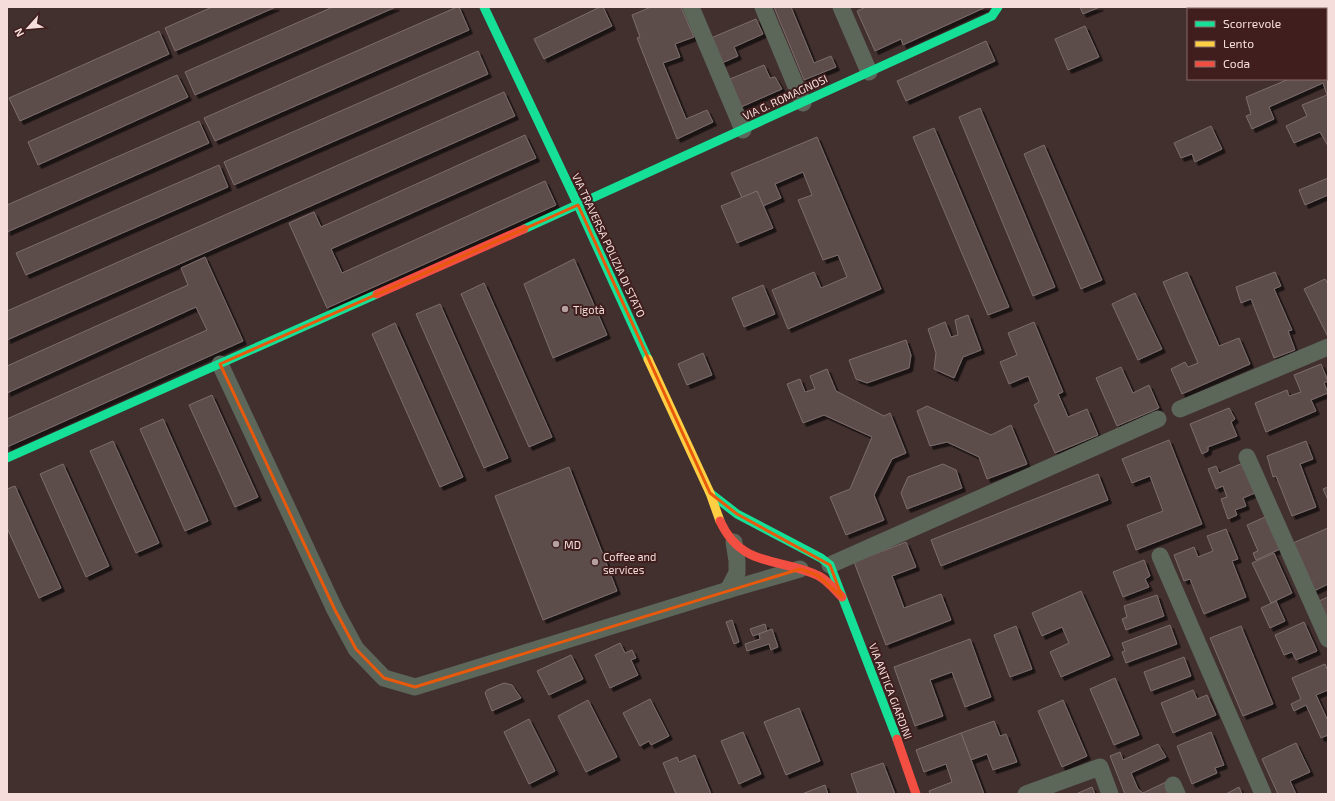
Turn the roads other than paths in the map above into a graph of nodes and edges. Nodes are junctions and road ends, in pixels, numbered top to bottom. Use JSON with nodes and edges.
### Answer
{"nodes":[{"id":1,"x":484,"y":7,"type":"edge"},
{"id":2,"x":691,"y":7,"type":"edge"},
{"id":3,"x":763,"y":7,"type":"edge"},
{"id":4,"x":841,"y":7,"type":"edge"},
{"id":5,"x":998,"y":7,"type":"edge"},
{"id":6,"x":869,"y":72,"type":"junction"},
{"id":7,"x":803,"y":103,"type":"junction"},
{"id":8,"x":743,"y":130,"type":"junction"},
{"id":9,"x":578,"y":205,"type":"junction"},
{"id":10,"x":1328,"y":347,"type":"edge"},
{"id":11,"x":220,"y":364,"type":"junction"},
{"id":12,"x":1180,"y":409,"type":"dead end"},
{"id":13,"x":1158,"y":419,"type":"dead end"},
{"id":14,"x":1247,"y":457,"type":"dead end"},
{"id":15,"x":7,"y":458,"type":"edge"},
{"id":16,"x":710,"y":493,"type":"junction"},
{"id":17,"x":752,"y":522,"type":"junction"},
{"id":18,"x":738,"y":536,"type":"junction"},
{"id":19,"x":791,"y":542,"type":"junction"},
{"id":20,"x":1160,"y":556,"type":"dead end"},
{"id":21,"x":826,"y":561,"type":"junction"},
{"id":22,"x":780,"y":565,"type":"junction"},
{"id":23,"x":800,"y":569,"type":"junction"},
{"id":24,"x":728,"y":590,"type":"junction"},
{"id":25,"x":842,"y":597,"type":"junction"},
{"id":26,"x":1328,"y":639,"type":"edge"},
{"id":27,"x":916,"y":794,"type":"edge"},
{"id":28,"x":1026,"y":794,"type":"edge"},
{"id":29,"x":1110,"y":794,"type":"edge"},
{"id":30,"x":1263,"y":794,"type":"edge"}],
"edges":[{"from":1,"to":9,"type":"street","name":"VIA TRAVERSA POLIZIA DI STATO"},
{"from":2,"to":8,"type":"street"},
{"from":3,"to":7,"type":"street"},
{"from":4,"to":6,"type":"street"},
{"from":5,"to":6,"type":"street","name":"VIA G. ROMAGNOSI"},
{"from":6,"to":7,"type":"street","name":"VIA G. ROMAGNOSI"},
{"from":7,"to":8,"type":"street","name":"VIA G. ROMAGNOSI"},
{"from":8,"to":9,"type":"street","name":"VIA G. ROMAGNOSI"},
{"from":9,"to":11,"type":"street","name":"VIA G. ROMAGNOSI"},
{"from":9,"to":16,"type":"street","name":"VIA TRAVERSA POLIZIA DI STATO"},
{"from":10,"to":12,"type":"street"},
{"from":11,"to":15,"type":"street","name":"VIA G. ROMAGNOSI"},
{"from":11,"to":24,"type":"street"},
{"from":13,"to":21,"type":"street"},
{"from":14,"to":26,"type":"street"},
{"from":16,"to":17,"type":"street"},
{"from":16,"to":18,"type":"street","name":"VIA ANTICA GIARDINI"},
{"from":17,"to":18,"type":"street"},
{"from":17,"to":19,"type":"street"},
{"from":18,"to":22,"type":"street","name":"VIA ANTICA GIARDINI"},
{"from":18,"to":24,"type":"street"},
{"from":19,"to":21,"type":"street"},
{"from":19,"to":22,"type":"street"},
{"from":20,"to":30,"type":"street"},
{"from":21,"to":23,"type":"street"},
{"from":21,"to":25,"type":"street","name":"VIA ANTICA GIARDINI"},
{"from":22,"to":23,"type":"street","name":"VIA ANTICA GIARDINI"},
{"from":23,"to":24,"type":"street"},
{"from":23,"to":25,"type":"street","name":"VIA ANTICA GIARDINI"},
{"from":25,"to":27,"type":"street","name":"VIA ANTICA GIARDINI"},
{"from":28,"to":29,"type":"street"}]}
